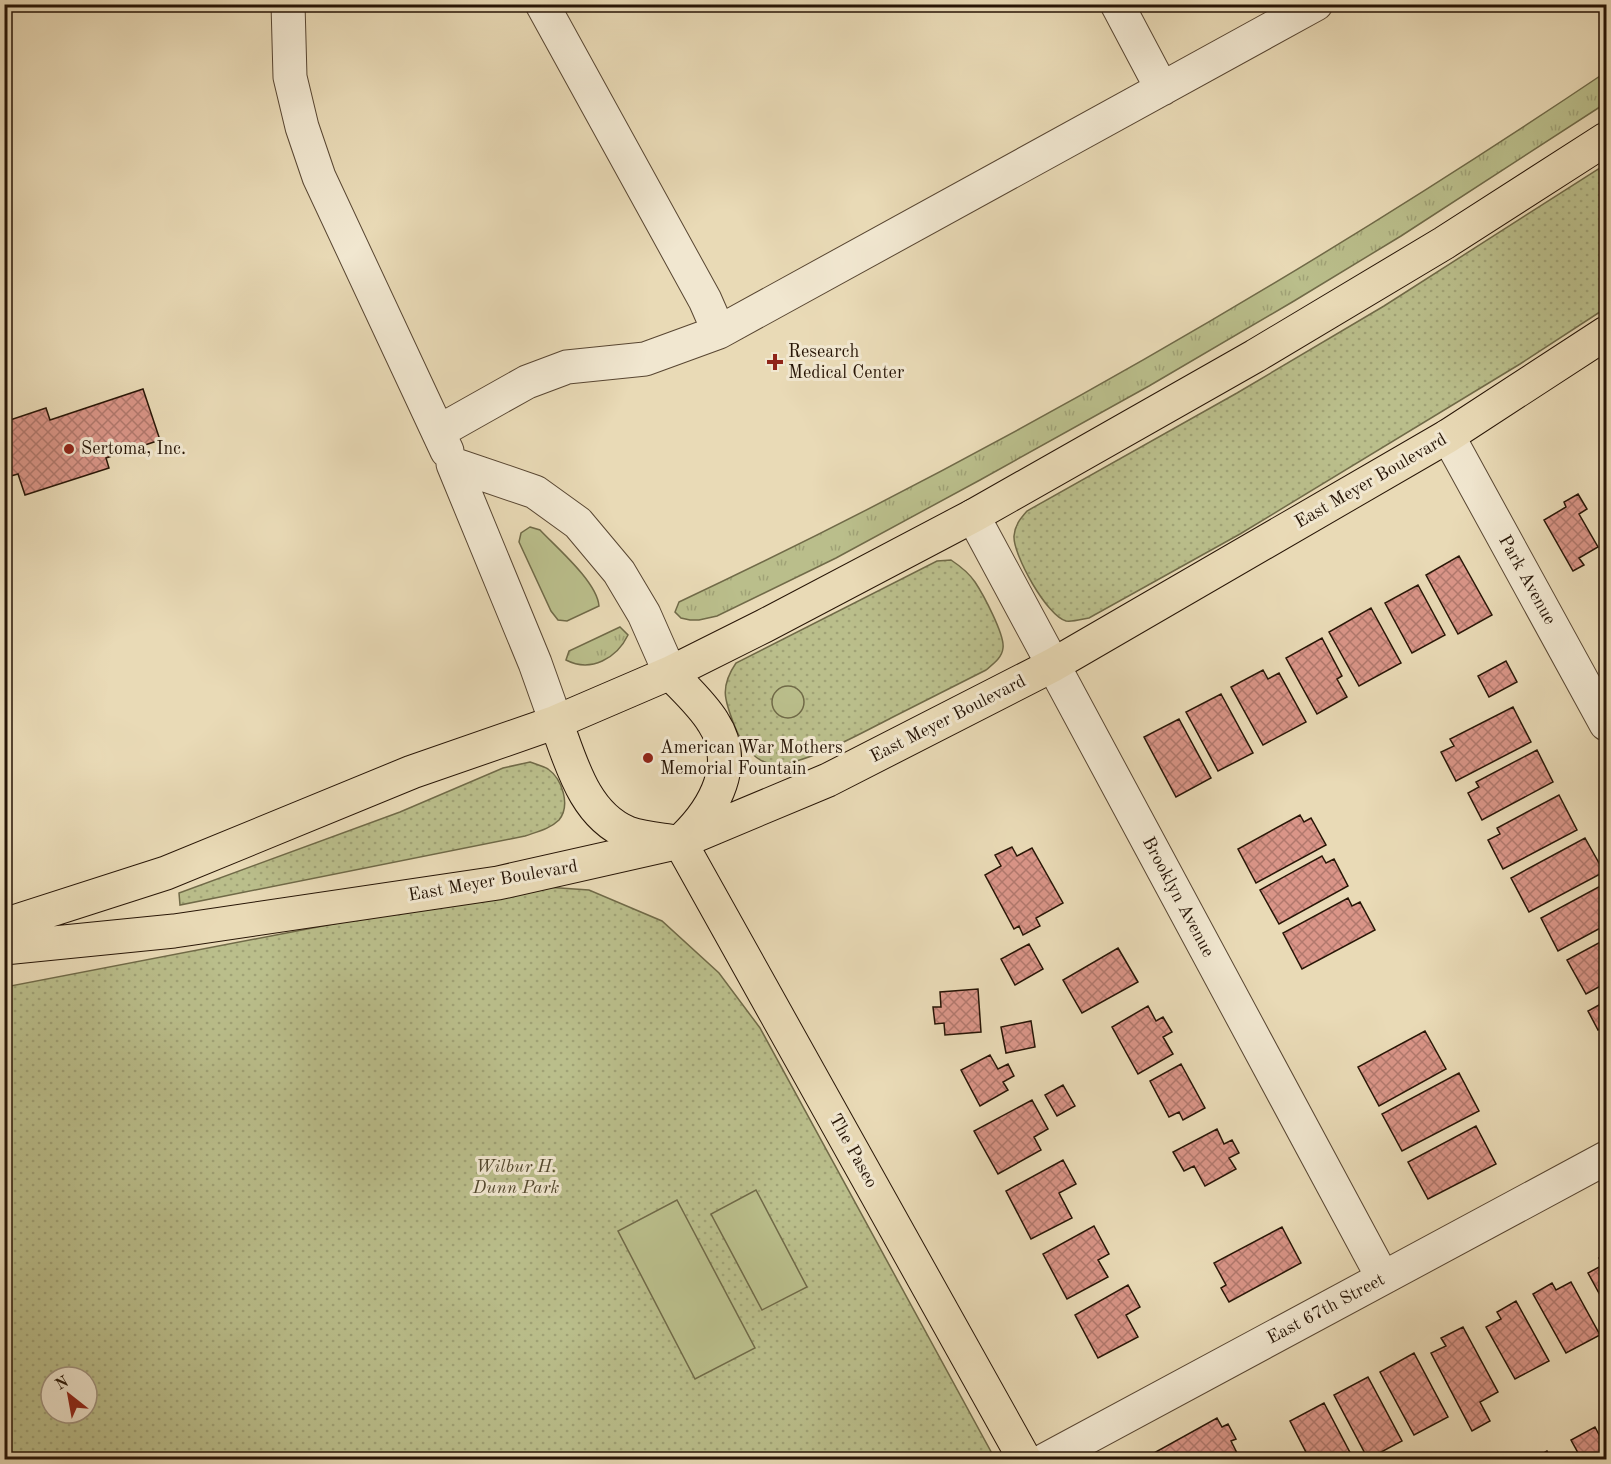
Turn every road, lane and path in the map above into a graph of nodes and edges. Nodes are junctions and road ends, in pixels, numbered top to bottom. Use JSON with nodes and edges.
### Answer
{"nodes":[{"id":1,"x":288,"y":4,"type":"edge"},
{"id":2,"x":542,"y":4,"type":"edge"},
{"id":3,"x":1117,"y":4,"type":"edge"},
{"id":4,"x":1316,"y":4,"type":"edge"},
{"id":5,"x":1162,"y":89,"type":"junction"},
{"id":6,"x":1606,"y":139,"type":"edge"},
{"id":7,"x":719,"y":332,"type":"junction"},
{"id":8,"x":1606,"y":333,"type":"edge"},
{"id":9,"x":438,"y":432,"type":"junction"},
{"id":10,"x":1448,"y":436,"type":"junction"},
{"id":11,"x":453,"y":464,"type":"junction"},
{"id":12,"x":973,"y":516,"type":"junction"},
{"id":13,"x":1053,"y":665,"type":"junction"},
{"id":14,"x":670,"y":673,"type":"junction"},
{"id":15,"x":556,"y":722,"type":"junction"},
{"id":16,"x":1606,"y":724,"type":"edge"},
{"id":17,"x":680,"y":842,"type":"junction"},
{"id":18,"x":4,"y":925,"type":"edge"},
{"id":19,"x":4,"y":948,"type":"edge"},
{"id":20,"x":1606,"y":1158,"type":"edge"},
{"id":21,"x":1383,"y":1278,"type":"junction"},
{"id":22,"x":1025,"y":1460,"type":"edge"},
{"id":23,"x":1045,"y":1460,"type":"edge"}],
"edges":[{"from":1,"to":9,"type":"street"},
{"from":2,"to":7,"type":"street"},
{"from":3,"to":5,"type":"street"},
{"from":4,"to":5,"type":"street"},
{"from":5,"to":7,"type":"street"},
{"from":6,"to":12,"type":"main road"},
{"from":7,"to":9,"type":"street"},
{"from":8,"to":10,"type":"main road","name":"East Meyer Boulevard"},
{"from":9,"to":11,"type":"street"},
{"from":10,"to":13,"type":"main road","name":"East Meyer Boulevard"},
{"from":10,"to":16,"type":"street","name":"Park Avenue"},
{"from":11,"to":14,"type":"street"},
{"from":11,"to":15,"type":"street"},
{"from":12,"to":13,"type":"street","name":"Brooklyn Avenue"},
{"from":12,"to":14,"type":"main road"},
{"from":13,"to":17,"type":"main road","name":"East Meyer Boulevard"},
{"from":13,"to":21,"type":"street","name":"Brooklyn Avenue"},
{"from":14,"to":15,"type":"main road"},
{"from":14,"to":17,"type":"main road"},
{"from":15,"to":17,"type":"main road"},
{"from":15,"to":18,"type":"main road"},
{"from":17,"to":19,"type":"main road","name":"East Meyer Boulevard"},
{"from":17,"to":22,"type":"main road","name":"The Paseo"},
{"from":20,"to":21,"type":"street","name":"East 67th Street"},
{"from":21,"to":23,"type":"street","name":"East 67th Street"}]}
